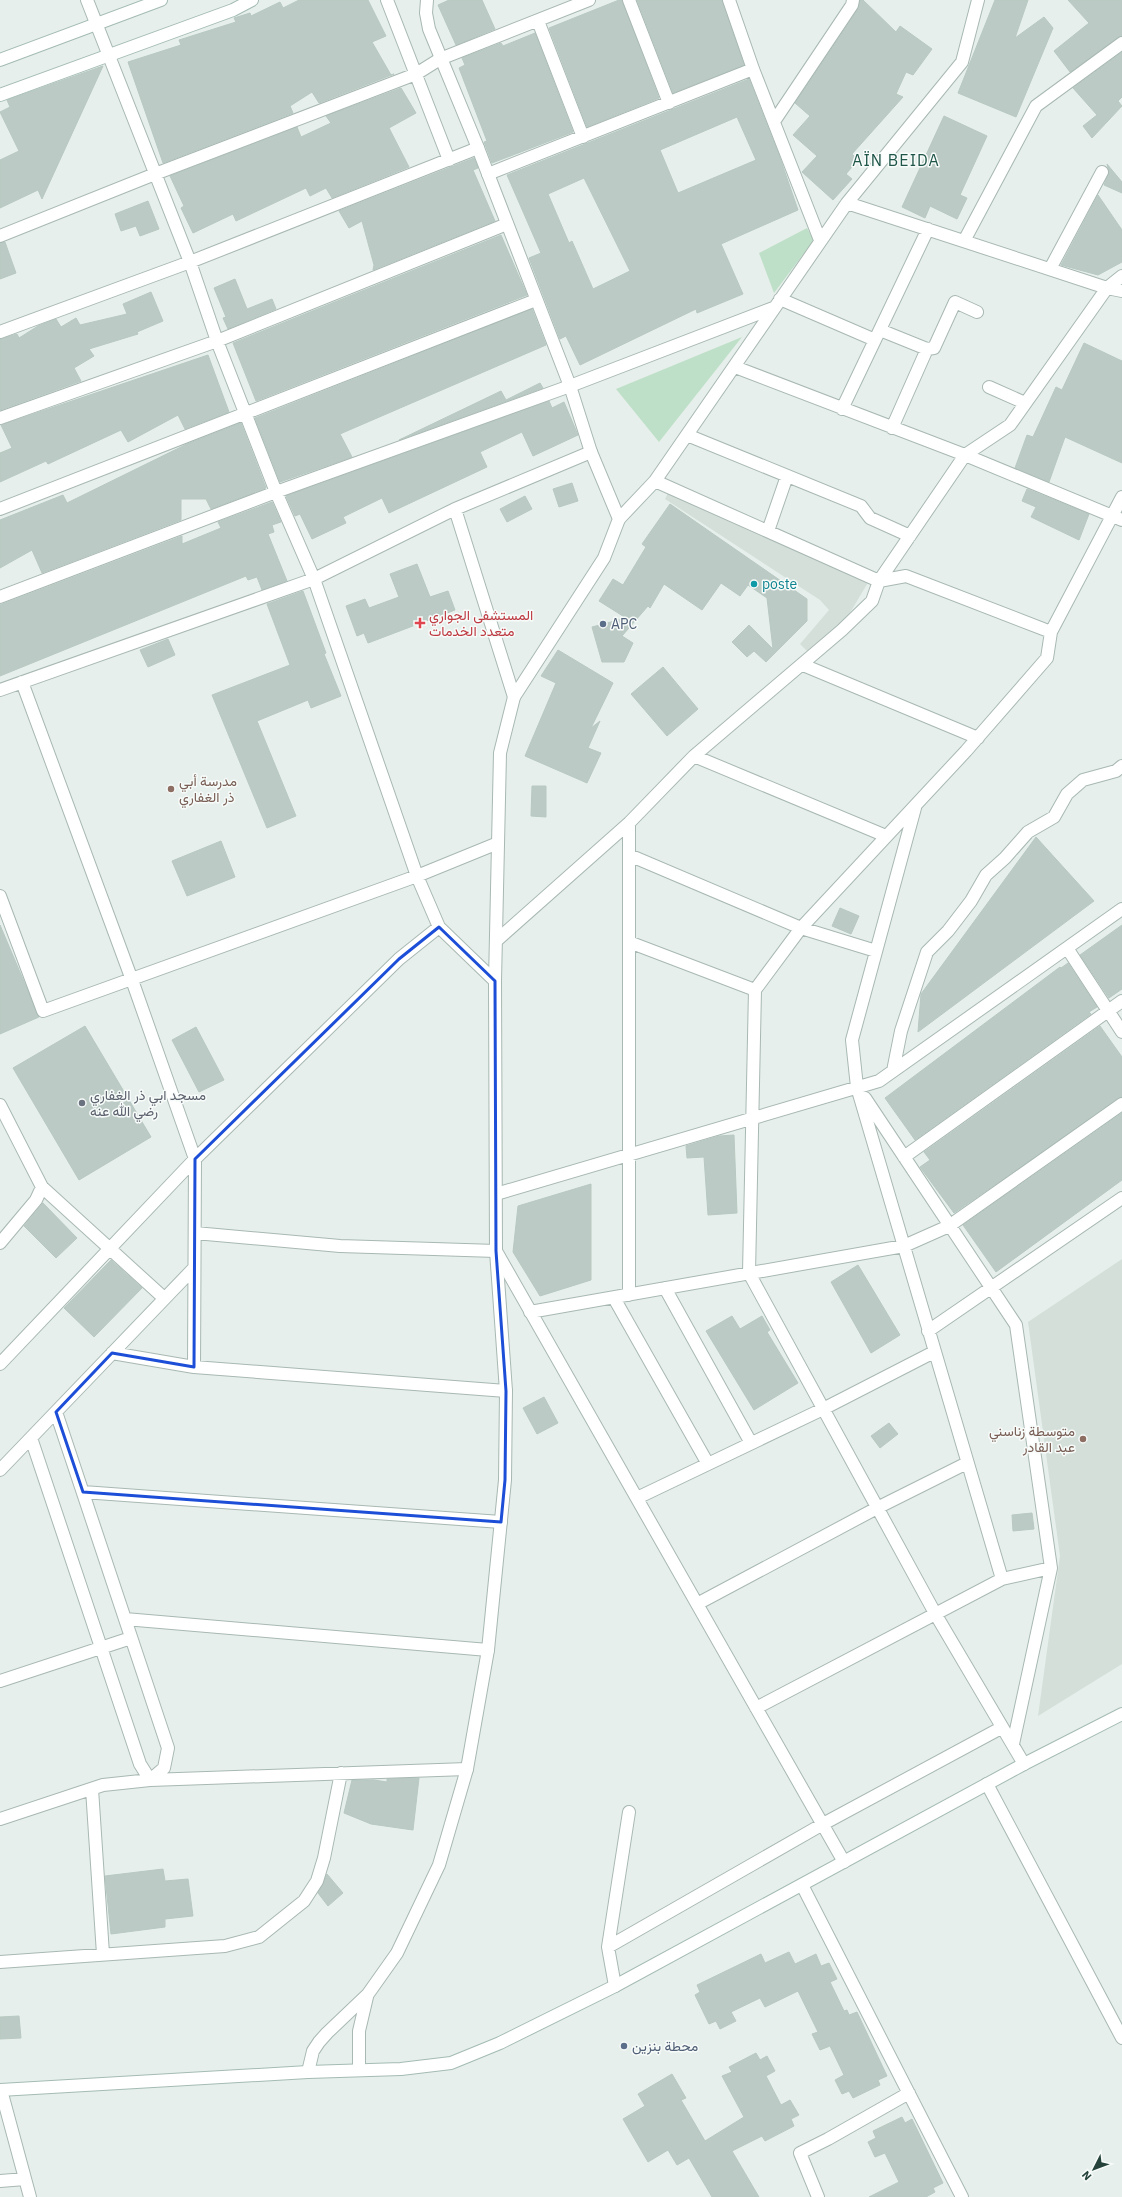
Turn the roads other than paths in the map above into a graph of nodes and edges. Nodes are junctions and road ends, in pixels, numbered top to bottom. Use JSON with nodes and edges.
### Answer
{"nodes":[{"id":1,"x":87,"y":0,"type":"edge"},
{"id":2,"x":161,"y":0,"type":"edge"},
{"id":3,"x":252,"y":0,"type":"edge"},
{"id":4,"x":387,"y":0,"type":"edge"},
{"id":5,"x":427,"y":0,"type":"edge"},
{"id":6,"x":589,"y":0,"type":"edge"},
{"id":7,"x":629,"y":0,"type":"edge"},
{"id":8,"x":729,"y":0,"type":"edge"},
{"id":9,"x":853,"y":0,"type":"edge"},
{"id":10,"x":978,"y":0,"type":"edge"},
{"id":11,"x":538,"y":20,"type":"junction"},
{"id":12,"x":96,"y":24,"type":"junction"},
{"id":13,"x":1122,"y":43,"type":"edge"},
{"id":14,"x":108,"y":56,"type":"junction"},
{"id":15,"x":440,"y":59,"type":"junction"},
{"id":16,"x":0,"y":60,"type":"edge"},
{"id":17,"x":753,"y":69,"type":"junction"},
{"id":18,"x":416,"y":74,"type":"junction"},
{"id":19,"x":0,"y":95,"type":"edge"},
{"id":20,"x":669,"y":102,"type":"junction"},
{"id":21,"x":775,"y":120,"type":"junction"},
{"id":22,"x":583,"y":136,"type":"junction"},
{"id":23,"x":478,"y":148,"type":"junction"},
{"id":24,"x":449,"y":160,"type":"junction"},
{"id":25,"x":1102,"y":172,"type":"dead end"},
{"id":26,"x":155,"y":174,"type":"junction"},
{"id":27,"x":488,"y":174,"type":"junction"},
{"id":28,"x":847,"y":203,"type":"junction"},
{"id":29,"x":507,"y":224,"type":"junction"},
{"id":30,"x":928,"y":229,"type":"junction"},
{"id":31,"x":0,"y":236,"type":"edge"},
{"id":32,"x":820,"y":240,"type":"junction"},
{"id":33,"x":964,"y":241,"type":"junction"},
{"id":34,"x":190,"y":262,"type":"junction"},
{"id":35,"x":1050,"y":269,"type":"junction"},
{"id":36,"x":1122,"y":276,"type":"edge"},
{"id":37,"x":1107,"y":288,"type":"junction"},
{"id":38,"x":1122,"y":291,"type":"edge"},
{"id":39,"x":536,"y":300,"type":"junction"},
{"id":40,"x":776,"y":304,"type":"junction"},
{"id":41,"x":977,"y":312,"type":"dead end"},
{"id":42,"x":0,"y":332,"type":"edge"},
{"id":43,"x":878,"y":335,"type":"junction"},
{"id":44,"x":217,"y":341,"type":"junction"},
{"id":45,"x":926,"y":349,"type":"junction"},
{"id":46,"x":735,"y":367,"type":"junction"},
{"id":47,"x":570,"y":386,"type":"junction"},
{"id":48,"x":989,"y":387,"type":"dead end"},
{"id":49,"x":1025,"y":403,"type":"junction"},
{"id":50,"x":842,"y":410,"type":"junction"},
{"id":51,"x":246,"y":414,"type":"junction"},
{"id":52,"x":0,"y":418,"type":"edge"},
{"id":53,"x":892,"y":428,"type":"junction"},
{"id":54,"x":688,"y":435,"type":"junction"},
{"id":55,"x":591,"y":452,"type":"junction"},
{"id":56,"x":965,"y":455,"type":"junction"},
{"id":57,"x":787,"y":476,"type":"junction"},
{"id":58,"x":656,"y":481,"type":"junction"},
{"id":59,"x":276,"y":492,"type":"junction"},
{"id":60,"x":1122,"y":496,"type":"edge"},
{"id":61,"x":0,"y":509,"type":"edge"},
{"id":62,"x":455,"y":509,"type":"junction"},
{"id":63,"x":1117,"y":518,"type":"edge"},
{"id":64,"x":619,"y":519,"type":"junction"},
{"id":65,"x":768,"y":531,"type":"junction"},
{"id":66,"x":910,"y":536,"type":"junction"},
{"id":67,"x":314,"y":579,"type":"junction"},
{"id":68,"x":879,"y":581,"type":"junction"},
{"id":69,"x":0,"y":597,"type":"edge"},
{"id":70,"x":1051,"y":632,"type":"junction"},
{"id":71,"x":803,"y":665,"type":"junction"},
{"id":72,"x":22,"y":682,"type":"junction"},
{"id":73,"x":0,"y":690,"type":"edge"},
{"id":74,"x":514,"y":697,"type":"junction"},
{"id":75,"x":978,"y":738,"type":"junction"},
{"id":76,"x":694,"y":756,"type":"junction"},
{"id":77,"x":1122,"y":766,"type":"edge"},
{"id":78,"x":915,"y":806,"type":"junction"},
{"id":79,"x":629,"y":823,"type":"junction"},
{"id":80,"x":886,"y":836,"type":"junction"},
{"id":81,"x":498,"y":843,"type":"junction"},
{"id":82,"x":629,"y":855,"type":"junction"},
{"id":83,"x":417,"y":876,"type":"junction"},
{"id":84,"x":0,"y":896,"type":"edge"},
{"id":85,"x":1122,"y":909,"type":"edge"},
{"id":86,"x":439,"y":927,"type":"junction"},
{"id":87,"x":801,"y":928,"type":"junction"},
{"id":88,"x":496,"y":941,"type":"junction"},
{"id":89,"x":629,"y":942,"type":"junction"},
{"id":90,"x":1067,"y":948,"type":"junction"},
{"id":91,"x":876,"y":951,"type":"junction"},
{"id":92,"x":132,"y":980,"type":"junction"},
{"id":93,"x":495,"y":981,"type":"junction"},
{"id":94,"x":755,"y":990,"type":"junction"},
{"id":95,"x":1122,"y":1001,"type":"edge"},
{"id":96,"x":1108,"y":1011,"type":"junction"},
{"id":97,"x":1122,"y":1032,"type":"edge"},
{"id":98,"x":893,"y":1071,"type":"junction"},
{"id":99,"x":857,"y":1087,"type":"junction"},
{"id":100,"x":1122,"y":1104,"type":"edge"},
{"id":101,"x":0,"y":1105,"type":"edge"},
{"id":102,"x":752,"y":1117,"type":"junction"},
{"id":103,"x":628,"y":1154,"type":"junction"},
{"id":104,"x":904,"y":1158,"type":"junction"},
{"id":105,"x":195,"y":1159,"type":"junction"},
{"id":106,"x":42,"y":1187,"type":"junction"},
{"id":107,"x":496,"y":1194,"type":"junction"},
{"id":108,"x":1122,"y":1198,"type":"edge"},
{"id":109,"x":949,"y":1226,"type":"junction"},
{"id":110,"x":195,"y":1233,"type":"junction"},
{"id":111,"x":2,"y":1237,"type":"edge"},
{"id":112,"x":904,"y":1246,"type":"junction"},
{"id":113,"x":111,"y":1248,"type":"junction"},
{"id":114,"x":496,"y":1251,"type":"junction"},
{"id":115,"x":194,"y":1268,"type":"junction"},
{"id":116,"x":748,"y":1273,"type":"junction"},
{"id":117,"x":665,"y":1288,"type":"junction"},
{"id":118,"x":990,"y":1289,"type":"junction"},
{"id":119,"x":629,"y":1295,"type":"junction"},
{"id":120,"x":164,"y":1298,"type":"junction"},
{"id":121,"x":614,"y":1298,"type":"junction"},
{"id":122,"x":530,"y":1312,"type":"junction"},
{"id":123,"x":928,"y":1332,"type":"junction"},
{"id":124,"x":934,"y":1352,"type":"junction"},
{"id":125,"x":112,"y":1353,"type":"junction"},
{"id":126,"x":0,"y":1364,"type":"edge"},
{"id":127,"x":194,"y":1367,"type":"junction"},
{"id":128,"x":506,"y":1391,"type":"junction"},
{"id":129,"x":823,"y":1409,"type":"junction"},
{"id":130,"x":56,"y":1412,"type":"junction"},
{"id":131,"x":31,"y":1438,"type":"junction"},
{"id":132,"x":751,"y":1444,"type":"junction"},
{"id":133,"x":967,"y":1463,"type":"junction"},
{"id":134,"x":708,"y":1464,"type":"junction"},
{"id":135,"x":0,"y":1470,"type":"edge"},
{"id":136,"x":83,"y":1492,"type":"junction"},
{"id":137,"x":636,"y":1498,"type":"junction"},
{"id":138,"x":877,"y":1508,"type":"junction"},
{"id":139,"x":501,"y":1522,"type":"junction"},
{"id":140,"x":1051,"y":1568,"type":"junction"},
{"id":141,"x":1002,"y":1579,"type":"junction"},
{"id":142,"x":697,"y":1604,"type":"junction"},
{"id":143,"x":936,"y":1615,"type":"junction"},
{"id":144,"x":125,"y":1619,"type":"junction"},
{"id":145,"x":131,"y":1638,"type":"junction"},
{"id":146,"x":101,"y":1648,"type":"junction"},
{"id":147,"x":488,"y":1650,"type":"junction"},
{"id":148,"x":0,"y":1681,"type":"edge"},
{"id":149,"x":756,"y":1708,"type":"junction"},
{"id":150,"x":1122,"y":1714,"type":"edge"},
{"id":151,"x":1001,"y":1728,"type":"junction"},
{"id":152,"x":1013,"y":1744,"type":"junction"},
{"id":153,"x":1024,"y":1764,"type":"junction"},
{"id":154,"x":467,"y":1769,"type":"junction"},
{"id":155,"x":341,"y":1773,"type":"junction"},
{"id":156,"x":150,"y":1780,"type":"junction"},
{"id":157,"x":987,"y":1784,"type":"junction"},
{"id":158,"x":92,"y":1789,"type":"junction"},
{"id":159,"x":629,"y":1812,"type":"dead end"},
{"id":160,"x":0,"y":1819,"type":"edge"},
{"id":161,"x":823,"y":1824,"type":"junction"},
{"id":162,"x":844,"y":1862,"type":"junction"},
{"id":163,"x":802,"y":1885,"type":"junction"},
{"id":164,"x":608,"y":1947,"type":"junction"},
{"id":165,"x":103,"y":1954,"type":"junction"},
{"id":166,"x":0,"y":1962,"type":"edge"},
{"id":167,"x":615,"y":1986,"type":"junction"},
{"id":168,"x":368,"y":1994,"type":"junction"},
{"id":169,"x":1122,"y":2038,"type":"edge"},
{"id":170,"x":360,"y":2069,"type":"junction"},
{"id":171,"x":308,"y":2072,"type":"junction"},
{"id":172,"x":0,"y":2090,"type":"edge"},
{"id":173,"x":909,"y":2093,"type":"junction"},
{"id":174,"x":25,"y":2179,"type":"junction"},
{"id":175,"x":0,"y":2181,"type":"edge"},
{"id":176,"x":30,"y":2197,"type":"edge"},
{"id":177,"x":818,"y":2197,"type":"edge"},
{"id":178,"x":962,"y":2197,"type":"edge"}],
"edges":[{"from":1,"to":12,"type":"street"},
{"from":2,"to":12,"type":"street"},
{"from":3,"to":14,"type":"street"},
{"from":4,"to":18,"type":"street"},
{"from":5,"to":15,"type":"street"},
{"from":6,"to":11,"type":"street"},
{"from":7,"to":20,"type":"street"},
{"from":8,"to":17,"type":"street"},
{"from":9,"to":21,"type":"street"},
{"from":10,"to":28,"type":"street"},
{"from":11,"to":15,"type":"street"},
{"from":11,"to":22,"type":"street"},
{"from":12,"to":14,"type":"street"},
{"from":12,"to":16,"type":"street"},
{"from":13,"to":33,"type":"street"},
{"from":14,"to":19,"type":"street"},
{"from":14,"to":26,"type":"street"},
{"from":15,"to":18,"type":"street"},
{"from":15,"to":23,"type":"street"},
{"from":17,"to":20,"type":"street"},
{"from":17,"to":21,"type":"street"},
{"from":18,"to":24,"type":"street"},
{"from":18,"to":26,"type":"street"},
{"from":20,"to":22,"type":"street"},
{"from":21,"to":32,"type":"street"},
{"from":22,"to":27,"type":"street"},
{"from":23,"to":24,"type":"street"},
{"from":23,"to":27,"type":"street"},
{"from":24,"to":34,"type":"street"},
{"from":25,"to":35,"type":"street"},
{"from":26,"to":31,"type":"street"},
{"from":26,"to":34,"type":"street"},
{"from":27,"to":29,"type":"street"},
{"from":28,"to":30,"type":"street"},
{"from":28,"to":32,"type":"street"},
{"from":29,"to":39,"type":"street"},
{"from":29,"to":44,"type":"street"},
{"from":30,"to":33,"type":"street"},
{"from":30,"to":43,"type":"street"},
{"from":32,"to":40,"type":"street"},
{"from":33,"to":35,"type":"street"},
{"from":34,"to":42,"type":"street"},
{"from":34,"to":44,"type":"street"},
{"from":35,"to":37,"type":"street"},
{"from":36,"to":37,"type":"street"},
{"from":37,"to":38,"type":"street"},
{"from":37,"to":49,"type":"street"},
{"from":39,"to":47,"type":"street"},
{"from":39,"to":51,"type":"street"},
{"from":40,"to":43,"type":"street"},
{"from":40,"to":46,"type":"street"},
{"from":40,"to":47,"type":"street"},
{"from":41,"to":45,"type":"street"},
{"from":43,"to":45,"type":"street"},
{"from":43,"to":50,"type":"street"},
{"from":44,"to":51,"type":"street"},
{"from":44,"to":52,"type":"street"},
{"from":45,"to":53,"type":"street"},
{"from":46,"to":50,"type":"street"},
{"from":46,"to":54,"type":"street"},
{"from":47,"to":55,"type":"street"},
{"from":47,"to":59,"type":"street"},
{"from":48,"to":49,"type":"street"},
{"from":49,"to":56,"type":"street"},
{"from":50,"to":53,"type":"street"},
{"from":51,"to":59,"type":"street"},
{"from":51,"to":61,"type":"street"},
{"from":53,"to":56,"type":"street"},
{"from":54,"to":57,"type":"street"},
{"from":54,"to":58,"type":"street"},
{"from":55,"to":62,"type":"street"},
{"from":55,"to":64,"type":"street"},
{"from":56,"to":63,"type":"street"},
{"from":56,"to":66,"type":"street"},
{"from":57,"to":65,"type":"street"},
{"from":57,"to":66,"type":"street"},
{"from":58,"to":64,"type":"street"},
{"from":58,"to":65,"type":"street"},
{"from":59,"to":67,"type":"street"},
{"from":59,"to":69,"type":"street"},
{"from":60,"to":63,"type":"street"},
{"from":62,"to":67,"type":"street"},
{"from":62,"to":74,"type":"street"},
{"from":63,"to":70,"type":"street"},
{"from":64,"to":74,"type":"street"},
{"from":65,"to":68,"type":"street"},
{"from":66,"to":68,"type":"street"},
{"from":67,"to":72,"type":"street"},
{"from":67,"to":83,"type":"street"},
{"from":68,"to":70,"type":"street"},
{"from":68,"to":71,"type":"street"},
{"from":70,"to":75,"type":"street"},
{"from":71,"to":75,"type":"street"},
{"from":71,"to":76,"type":"street"},
{"from":72,"to":73,"type":"street"},
{"from":72,"to":92,"type":"street"},
{"from":74,"to":81,"type":"street"},
{"from":75,"to":78,"type":"street"},
{"from":76,"to":79,"type":"street"},
{"from":76,"to":80,"type":"street"},
{"from":77,"to":98,"type":"street"},
{"from":78,"to":80,"type":"street"},
{"from":78,"to":91,"type":"street"},
{"from":79,"to":82,"type":"street"},
{"from":79,"to":88,"type":"street"},
{"from":80,"to":87,"type":"street"},
{"from":81,"to":83,"type":"street"},
{"from":81,"to":88,"type":"street"},
{"from":82,"to":87,"type":"street"},
{"from":82,"to":89,"type":"street"},
{"from":83,"to":86,"type":"street"},
{"from":83,"to":92,"type":"street"},
{"from":84,"to":92,"type":"street"},
{"from":85,"to":90,"type":"street"},
{"from":86,"to":93,"type":"street"},
{"from":86,"to":105,"type":"street"},
{"from":87,"to":91,"type":"street"},
{"from":87,"to":94,"type":"street"},
{"from":88,"to":93,"type":"street"},
{"from":89,"to":94,"type":"street"},
{"from":89,"to":103,"type":"street"},
{"from":90,"to":96,"type":"street"},
{"from":90,"to":98,"type":"street"},
{"from":91,"to":99,"type":"street"},
{"from":92,"to":105,"type":"street"},
{"from":93,"to":107,"type":"street"},
{"from":94,"to":102,"type":"street"},
{"from":95,"to":96,"type":"street"},
{"from":96,"to":97,"type":"street"},
{"from":96,"to":104,"type":"street"},
{"from":98,"to":99,"type":"street"},
{"from":99,"to":102,"type":"street"},
{"from":99,"to":104,"type":"street"},
{"from":99,"to":112,"type":"street"},
{"from":100,"to":109,"type":"street"},
{"from":101,"to":106,"type":"street"},
{"from":102,"to":103,"type":"street"},
{"from":102,"to":116,"type":"street"},
{"from":103,"to":107,"type":"street"},
{"from":103,"to":119,"type":"street"},
{"from":104,"to":109,"type":"street"},
{"from":105,"to":110,"type":"street"},
{"from":105,"to":113,"type":"street"},
{"from":106,"to":111,"type":"street"},
{"from":106,"to":113,"type":"street"},
{"from":107,"to":114,"type":"street"},
{"from":108,"to":118,"type":"street"},
{"from":109,"to":112,"type":"street"},
{"from":109,"to":118,"type":"street"},
{"from":110,"to":114,"type":"street"},
{"from":110,"to":115,"type":"street"},
{"from":112,"to":116,"type":"street"},
{"from":112,"to":123,"type":"street"},
{"from":113,"to":120,"type":"street"},
{"from":113,"to":126,"type":"street"},
{"from":114,"to":122,"type":"street"},
{"from":114,"to":128,"type":"street"},
{"from":115,"to":120,"type":"street"},
{"from":115,"to":127,"type":"street"},
{"from":116,"to":117,"type":"street"},
{"from":116,"to":129,"type":"street"},
{"from":117,"to":119,"type":"street"},
{"from":117,"to":132,"type":"street"},
{"from":118,"to":123,"type":"street"},
{"from":118,"to":140,"type":"street"},
{"from":119,"to":121,"type":"street"},
{"from":120,"to":125,"type":"street"},
{"from":121,"to":122,"type":"street"},
{"from":121,"to":134,"type":"street"},
{"from":122,"to":137,"type":"street"},
{"from":123,"to":124,"type":"street"},
{"from":124,"to":129,"type":"street"},
{"from":124,"to":133,"type":"street"},
{"from":125,"to":127,"type":"street"},
{"from":125,"to":130,"type":"street"},
{"from":127,"to":128,"type":"street"},
{"from":128,"to":139,"type":"street"},
{"from":129,"to":132,"type":"street"},
{"from":129,"to":138,"type":"street"},
{"from":130,"to":131,"type":"street"},
{"from":130,"to":136,"type":"street"},
{"from":131,"to":135,"type":"street"},
{"from":131,"to":146,"type":"street"},
{"from":132,"to":134,"type":"street"},
{"from":133,"to":138,"type":"street"},
{"from":133,"to":141,"type":"street"},
{"from":134,"to":137,"type":"street"},
{"from":136,"to":139,"type":"street"},
{"from":136,"to":144,"type":"street"},
{"from":137,"to":142,"type":"street"},
{"from":138,"to":142,"type":"street"},
{"from":138,"to":143,"type":"street"},
{"from":139,"to":147,"type":"street"},
{"from":140,"to":141,"type":"street"},
{"from":140,"to":152,"type":"street"},
{"from":141,"to":143,"type":"street"},
{"from":142,"to":149,"type":"street"},
{"from":143,"to":149,"type":"street"},
{"from":143,"to":151,"type":"street"},
{"from":144,"to":145,"type":"street"},
{"from":144,"to":147,"type":"street"},
{"from":145,"to":146,"type":"street"},
{"from":145,"to":156,"type":"street"},
{"from":146,"to":148,"type":"street"},
{"from":146,"to":156,"type":"street"},
{"from":147,"to":154,"type":"street"},
{"from":149,"to":161,"type":"street"},
{"from":150,"to":153,"type":"street"},
{"from":151,"to":152,"type":"street"},
{"from":151,"to":161,"type":"street"},
{"from":152,"to":153,"type":"street"},
{"from":153,"to":157,"type":"street"},
{"from":154,"to":155,"type":"street"},
{"from":154,"to":168,"type":"street"},
{"from":155,"to":156,"type":"street"},
{"from":155,"to":165,"type":"street"},
{"from":156,"to":158,"type":"street"},
{"from":157,"to":162,"type":"street"},
{"from":157,"to":169,"type":"street"},
{"from":158,"to":160,"type":"street"},
{"from":158,"to":165,"type":"street"},
{"from":159,"to":164,"type":"street"},
{"from":161,"to":162,"type":"street"},
{"from":161,"to":164,"type":"street"},
{"from":162,"to":163,"type":"street"},
{"from":163,"to":167,"type":"street"},
{"from":163,"to":173,"type":"street"},
{"from":164,"to":167,"type":"street"},
{"from":165,"to":166,"type":"street"},
{"from":167,"to":170,"type":"street"},
{"from":168,"to":170,"type":"street"},
{"from":168,"to":171,"type":"street"},
{"from":170,"to":171,"type":"street"},
{"from":171,"to":172,"type":"street"},
{"from":172,"to":174,"type":"street"},
{"from":173,"to":177,"type":"street"},
{"from":173,"to":178,"type":"street"},
{"from":174,"to":175,"type":"street"},
{"from":174,"to":176,"type":"street"}]}
